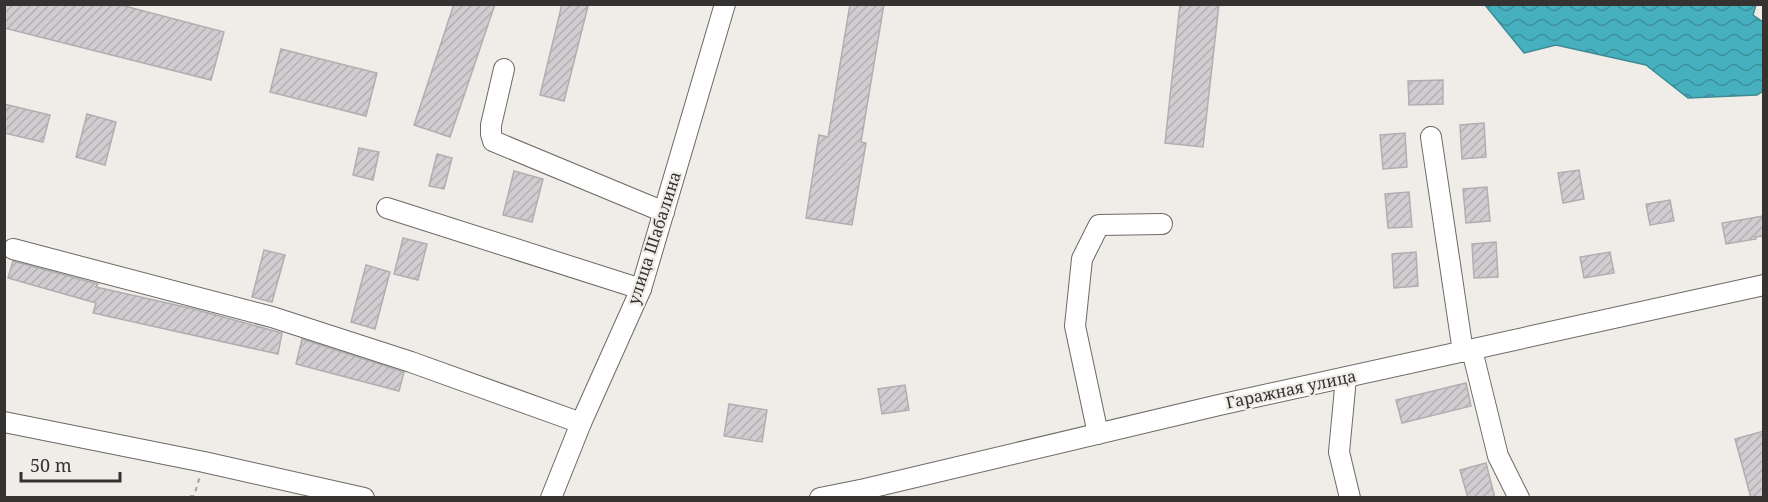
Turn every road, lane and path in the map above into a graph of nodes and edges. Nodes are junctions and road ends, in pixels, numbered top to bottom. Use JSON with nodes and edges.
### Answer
{"nodes":[{"id":1,"x":725,"y":4,"type":"edge"},
{"id":2,"x":504,"y":69,"type":"dead end"},
{"id":3,"x":1431,"y":137,"type":"dead end"},
{"id":4,"x":387,"y":208,"type":"dead end"},
{"id":5,"x":664,"y":212,"type":"junction"},
{"id":6,"x":1162,"y":224,"type":"dead end"},
{"id":7,"x":13,"y":249,"type":"dead end"},
{"id":8,"x":640,"y":289,"type":"junction"},
{"id":9,"x":1759,"y":289,"type":"edge"},
{"id":10,"x":1468,"y":351,"type":"junction"},
{"id":11,"x":1346,"y":378,"type":"junction"},
{"id":12,"x":4,"y":422,"type":"edge"},
{"id":13,"x":581,"y":423,"type":"junction"},
{"id":14,"x":1098,"y":434,"type":"junction"},
{"id":15,"x":204,"y":462,"type":"junction"},
{"id":16,"x":866,"y":493,"type":"edge"},
{"id":17,"x":172,"y":498,"type":"edge"},
{"id":18,"x":364,"y":498,"type":"edge"},
{"id":19,"x":551,"y":498,"type":"edge"},
{"id":20,"x":820,"y":498,"type":"edge"},
{"id":21,"x":1350,"y":498,"type":"edge"},
{"id":22,"x":1519,"y":498,"type":"edge"}],
"edges":[{"from":1,"to":5,"type":"street","name":"улица Шабалина"},
{"from":2,"to":5,"type":"street"},
{"from":3,"to":10,"type":"street"},
{"from":4,"to":8,"type":"street"},
{"from":5,"to":8,"type":"street","name":"улица Шабалина"},
{"from":6,"to":14,"type":"street"},
{"from":7,"to":13,"type":"street"},
{"from":8,"to":13,"type":"street","name":"улица Шабалина"},
{"from":9,"to":10,"type":"street","name":"Гаражная улица"},
{"from":10,"to":11,"type":"street","name":"Гаражная улица"},
{"from":10,"to":22,"type":"street"},
{"from":11,"to":14,"type":"street","name":"Гаражная улица"},
{"from":11,"to":21,"type":"street"},
{"from":12,"to":15,"type":"street"},
{"from":13,"to":19,"type":"street","name":"улица Шабалина"},
{"from":14,"to":16,"type":"street","name":"Гаражная улица"},
{"from":15,"to":17,"type":"path"},
{"from":15,"to":18,"type":"street"},
{"from":16,"to":20,"type":"street","name":"Гаражная улица"}]}
